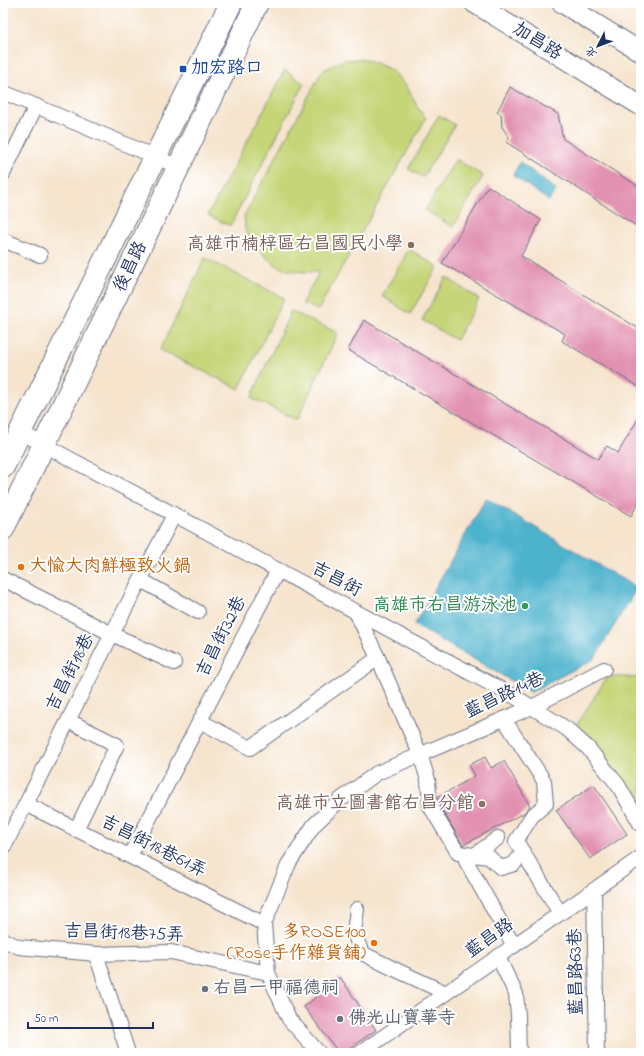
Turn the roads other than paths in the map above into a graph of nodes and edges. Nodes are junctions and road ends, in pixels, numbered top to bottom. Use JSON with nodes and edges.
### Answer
{"nodes":[{"id":1,"x":231,"y":3,"type":"edge"},
{"id":2,"x":257,"y":3,"type":"edge"},
{"id":3,"x":474,"y":3,"type":"edge"},
{"id":4,"x":562,"y":3,"type":"edge"},
{"id":5,"x":641,"y":52,"type":"edge"},
{"id":6,"x":3,"y":92,"type":"edge"},
{"id":7,"x":36,"y":106,"type":"junction"},
{"id":8,"x":641,"y":106,"type":"edge"},
{"id":9,"x":155,"y":156,"type":"junction"},
{"id":10,"x":179,"y":167,"type":"junction"},
{"id":11,"x":3,"y":174,"type":"edge"},
{"id":12,"x":3,"y":240,"type":"edge"},
{"id":13,"x":40,"y":255,"type":"dead end"},
{"id":14,"x":20,"y":432,"type":"junction"},
{"id":15,"x":44,"y":445,"type":"junction"},
{"id":16,"x":3,"y":467,"type":"edge"},
{"id":17,"x":174,"y":515,"type":"junction"},
{"id":18,"x":3,"y":529,"type":"edge"},
{"id":19,"x":278,"y":570,"type":"junction"},
{"id":20,"x":3,"y":580,"type":"edge"},
{"id":21,"x":141,"y":580,"type":"junction"},
{"id":22,"x":198,"y":612,"type":"dead end"},
{"id":23,"x":356,"y":612,"type":"junction"},
{"id":24,"x":112,"y":634,"type":"junction"},
{"id":25,"x":378,"y":658,"type":"junction"},
{"id":26,"x":174,"y":663,"type":"dead end"},
{"id":27,"x":604,"y":669,"type":"dead end"},
{"id":28,"x":532,"y":707,"type":"junction"},
{"id":29,"x":504,"y":719,"type":"junction"},
{"id":30,"x":69,"y":720,"type":"junction"},
{"id":31,"x":200,"y":721,"type":"junction"},
{"id":32,"x":420,"y":754,"type":"junction"},
{"id":33,"x":26,"y":804,"type":"junction"},
{"id":34,"x":641,"y":825,"type":"edge"},
{"id":35,"x":76,"y":830,"type":"junction"},
{"id":36,"x":498,"y":838,"type":"dead end"},
{"id":37,"x":3,"y":849,"type":"edge"},
{"id":38,"x":523,"y":852,"type":"junction"},
{"id":39,"x":130,"y":856,"type":"junction"},
{"id":40,"x":641,"y":857,"type":"edge"},
{"id":41,"x":594,"y":890,"type":"junction"},
{"id":42,"x":357,"y":909,"type":"dead end"},
{"id":43,"x":560,"y":913,"type":"junction"},
{"id":44,"x":264,"y":924,"type":"junction"},
{"id":45,"x":3,"y":940,"type":"edge"},
{"id":46,"x":514,"y":946,"type":"junction"},
{"id":47,"x":96,"y":954,"type":"junction"},
{"id":48,"x":498,"y":957,"type":"junction"},
{"id":49,"x":268,"y":973,"type":"junction"},
{"id":50,"x":446,"y":993,"type":"junction"},
{"id":51,"x":128,"y":1053,"type":"edge"},
{"id":52,"x":319,"y":1053,"type":"edge"},
{"id":53,"x":360,"y":1053,"type":"edge"},
{"id":54,"x":518,"y":1053,"type":"edge"},
{"id":55,"x":598,"y":1053,"type":"edge"}],
"edges":[{"from":1,"to":9,"type":"main road","name":"後昌路"},
{"from":2,"to":10,"type":"main road","name":"後昌路"},
{"from":3,"to":8,"type":"street","name":"加昌路"},
{"from":4,"to":5,"type":"street"},
{"from":6,"to":7,"type":"street"},
{"from":7,"to":9,"type":"street"},
{"from":7,"to":11,"type":"street"},
{"from":9,"to":10,"type":"street"},
{"from":9,"to":14,"type":"main road","name":"後昌路"},
{"from":10,"to":15,"type":"main road","name":"後昌路"},
{"from":12,"to":13,"type":"street"},
{"from":14,"to":15,"type":"street","name":"吉昌街"},
{"from":14,"to":16,"type":"main road","name":"後昌路"},
{"from":15,"to":17,"type":"street","name":"吉昌街"},
{"from":15,"to":18,"type":"main road","name":"後昌路"},
{"from":17,"to":19,"type":"street","name":"吉昌街"},
{"from":17,"to":21,"type":"street","name":"吉昌街18巷"},
{"from":19,"to":23,"type":"street","name":"吉昌街"},
{"from":19,"to":31,"type":"street","name":"吉昌街32巷"},
{"from":20,"to":24,"type":"street"},
{"from":21,"to":22,"type":"street"},
{"from":21,"to":24,"type":"street","name":"吉昌街18巷"},
{"from":23,"to":25,"type":"street"},
{"from":23,"to":28,"type":"street","name":"吉昌街"},
{"from":24,"to":26,"type":"street"},
{"from":24,"to":30,"type":"street","name":"吉昌街18巷"},
{"from":25,"to":31,"type":"street"},
{"from":25,"to":32,"type":"street"},
{"from":27,"to":28,"type":"street","name":"藍昌路14巷"},
{"from":28,"to":29,"type":"street","name":"藍昌路14巷"},
{"from":28,"to":34,"type":"street","name":"吉昌街"},
{"from":29,"to":32,"type":"street","name":"藍昌路14巷"},
{"from":29,"to":38,"type":"street"},
{"from":30,"to":33,"type":"street","name":"吉昌街18巷"},
{"from":30,"to":35,"type":"street"},
{"from":31,"to":39,"type":"street","name":"吉昌街32巷"},
{"from":32,"to":38,"type":"street"},
{"from":32,"to":44,"type":"street","name":"藍昌路14巷"},
{"from":33,"to":35,"type":"street","name":"吉昌街18巷61弄"},
{"from":33,"to":37,"type":"street","name":"吉昌街18巷"},
{"from":35,"to":39,"type":"street","name":"吉昌街18巷61弄"},
{"from":36,"to":46,"type":"street"},
{"from":38,"to":43,"type":"street"},
{"from":39,"to":44,"type":"street","name":"吉昌街18巷61弄"},
{"from":40,"to":41,"type":"street","name":"藍昌路"},
{"from":41,"to":43,"type":"street","name":"藍昌路"},
{"from":41,"to":55,"type":"street","name":"藍昌路63巷"},
{"from":42,"to":50,"type":"street"},
{"from":43,"to":46,"type":"street","name":"藍昌路"},
{"from":44,"to":49,"type":"street","name":"藍昌路14巷"},
{"from":45,"to":47,"type":"street","name":"吉昌街18巷75弄"},
{"from":46,"to":48,"type":"street","name":"藍昌路"},
{"from":47,"to":49,"type":"street","name":"吉昌街18巷75弄"},
{"from":47,"to":51,"type":"street"},
{"from":48,"to":50,"type":"street","name":"藍昌路"},
{"from":48,"to":54,"type":"street"},
{"from":49,"to":52,"type":"street","name":"藍昌路14巷"},
{"from":50,"to":53,"type":"street","name":"藍昌路"}]}
